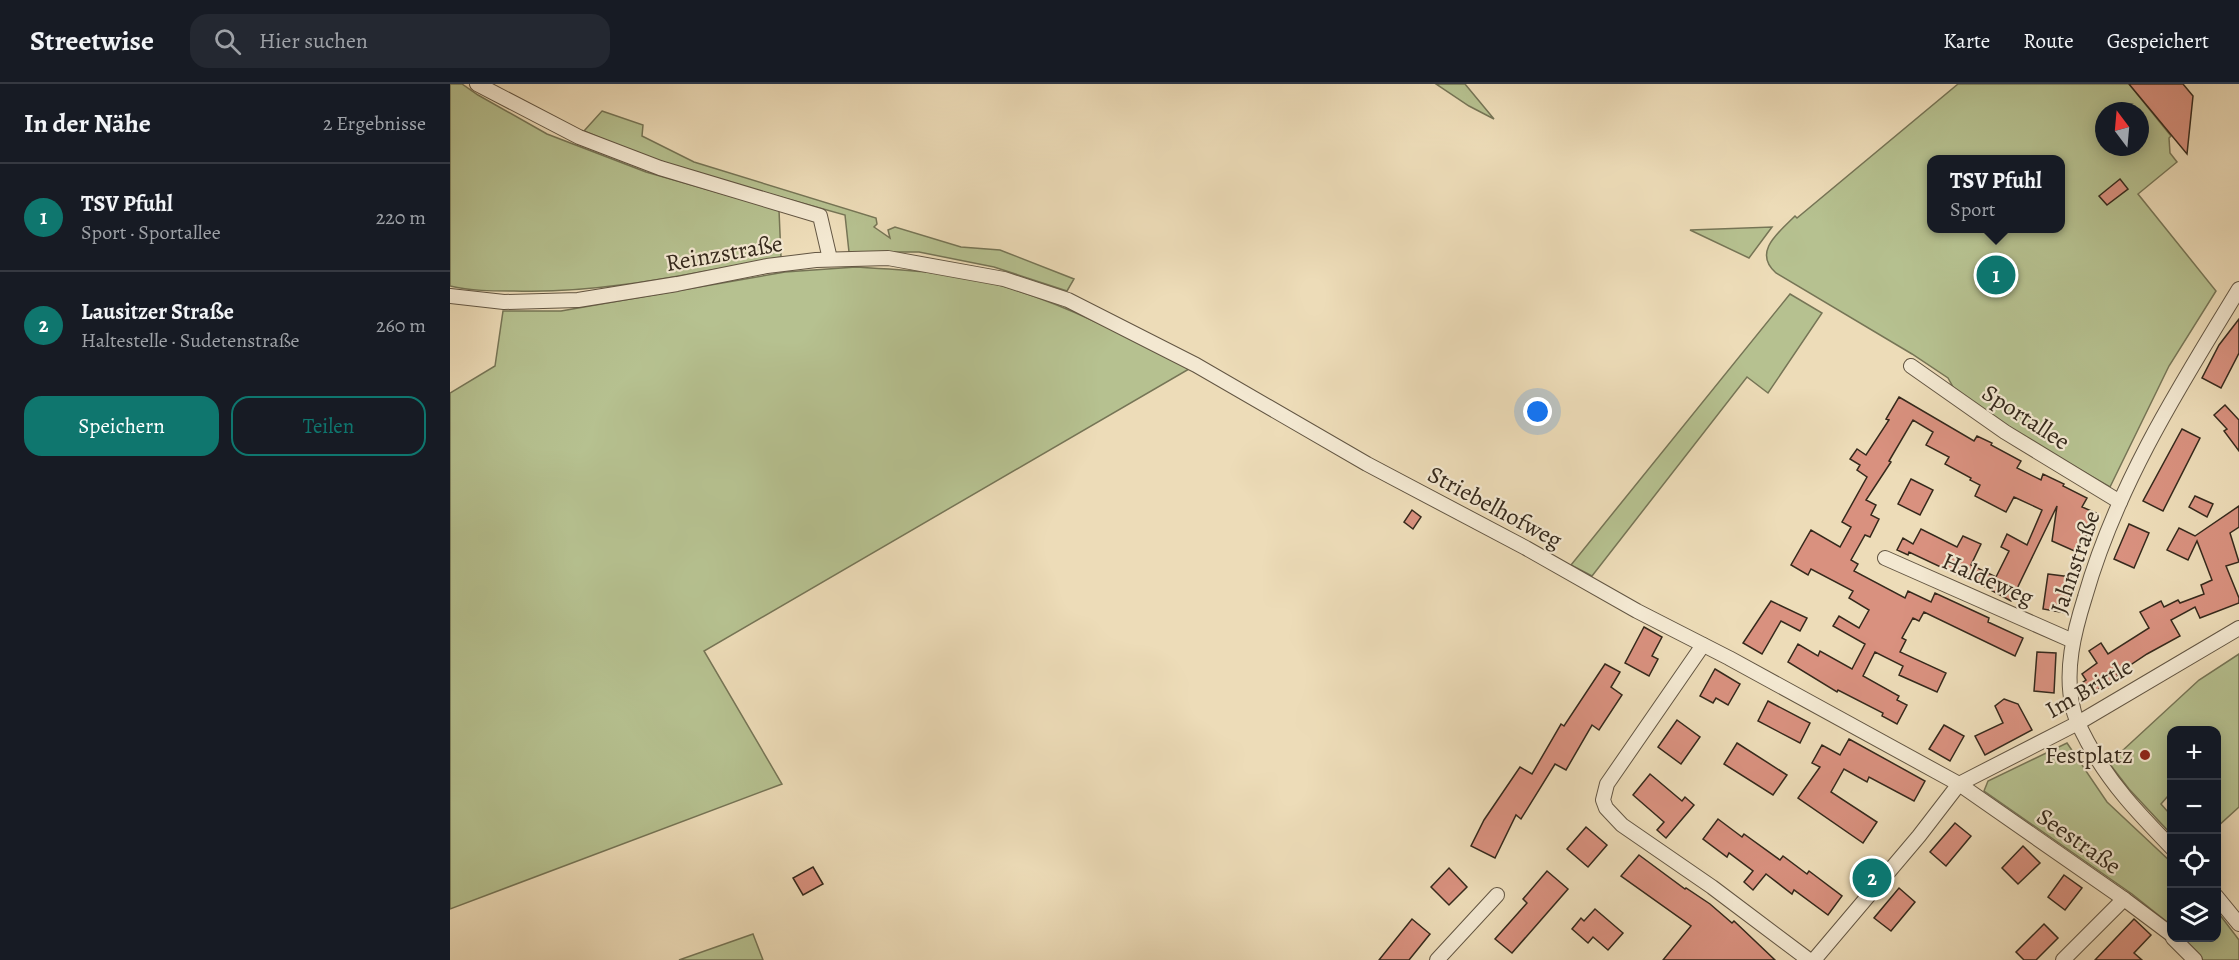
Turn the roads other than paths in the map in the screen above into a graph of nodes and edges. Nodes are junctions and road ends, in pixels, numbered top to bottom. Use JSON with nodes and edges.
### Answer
{"nodes":[{"id":1,"x":477,"y":84,"type":"edge"},
{"id":2,"x":830,"y":259,"type":"junction"},
{"id":3,"x":1004,"y":279,"type":"joint"},
{"id":4,"x":2239,"y":289,"type":"edge"},
{"id":5,"x":450,"y":296,"type":"edge"},
{"id":6,"x":1911,"y":366,"type":"dead end"},
{"id":7,"x":2120,"y":502,"type":"junction"},
{"id":8,"x":1885,"y":558,"type":"dead end"},
{"id":9,"x":2239,"y":628,"type":"edge"},
{"id":10,"x":2073,"y":641,"type":"junction"},
{"id":11,"x":1703,"y":645,"type":"junction"},
{"id":12,"x":2078,"y":723,"type":"junction"},
{"id":13,"x":1959,"y":784,"type":"junction"},
{"id":14,"x":2167,"y":843,"type":"edge"},
{"id":15,"x":1497,"y":895,"type":"dead end"},
{"id":16,"x":2124,"y":899,"type":"junction"},
{"id":17,"x":2221,"y":902,"type":"edge"},
{"id":18,"x":2239,"y":924,"type":"edge"},
{"id":19,"x":2167,"y":933,"type":"edge"},
{"id":20,"x":2177,"y":942,"type":"edge"},
{"id":21,"x":1437,"y":960,"type":"edge"},
{"id":22,"x":1809,"y":960,"type":"edge"},
{"id":23,"x":1814,"y":960,"type":"edge"},
{"id":24,"x":2062,"y":960,"type":"edge"},
{"id":25,"x":2195,"y":960,"type":"edge"}],
"edges":[{"from":1,"to":2,"type":"street"},
{"from":2,"to":3,"type":"street","name":"Reinzstraße"},
{"from":2,"to":5,"type":"street","name":"Reinzstraße"},
{"from":3,"to":11,"type":"street","name":"Striebelhofweg"},
{"from":4,"to":7,"type":"street","name":"Jahnstraße"},
{"from":6,"to":7,"type":"street","name":"Sportallee"},
{"from":7,"to":10,"type":"street","name":"Jahnstraße"},
{"from":8,"to":10,"type":"street","name":"Haldeweg"},
{"from":9,"to":12,"type":"street","name":"Im Brittle"},
{"from":10,"to":12,"type":"street","name":"Jahnstraße"},
{"from":11,"to":13,"type":"street","name":"Striebelhofweg"},
{"from":11,"to":22,"type":"street"},
{"from":12,"to":13,"type":"street","name":"Im Brittle"},
{"from":12,"to":14,"type":"street","name":"Jahnstraße"},
{"from":13,"to":16,"type":"street","name":"Seestraße"},
{"from":13,"to":23,"type":"street"},
{"from":15,"to":21,"type":"street"},
{"from":16,"to":19,"type":"street","name":"Seestraße"},
{"from":16,"to":24,"type":"street"},
{"from":17,"to":18,"type":"street"},
{"from":20,"to":25,"type":"street","name":"Seestraße"}]}
